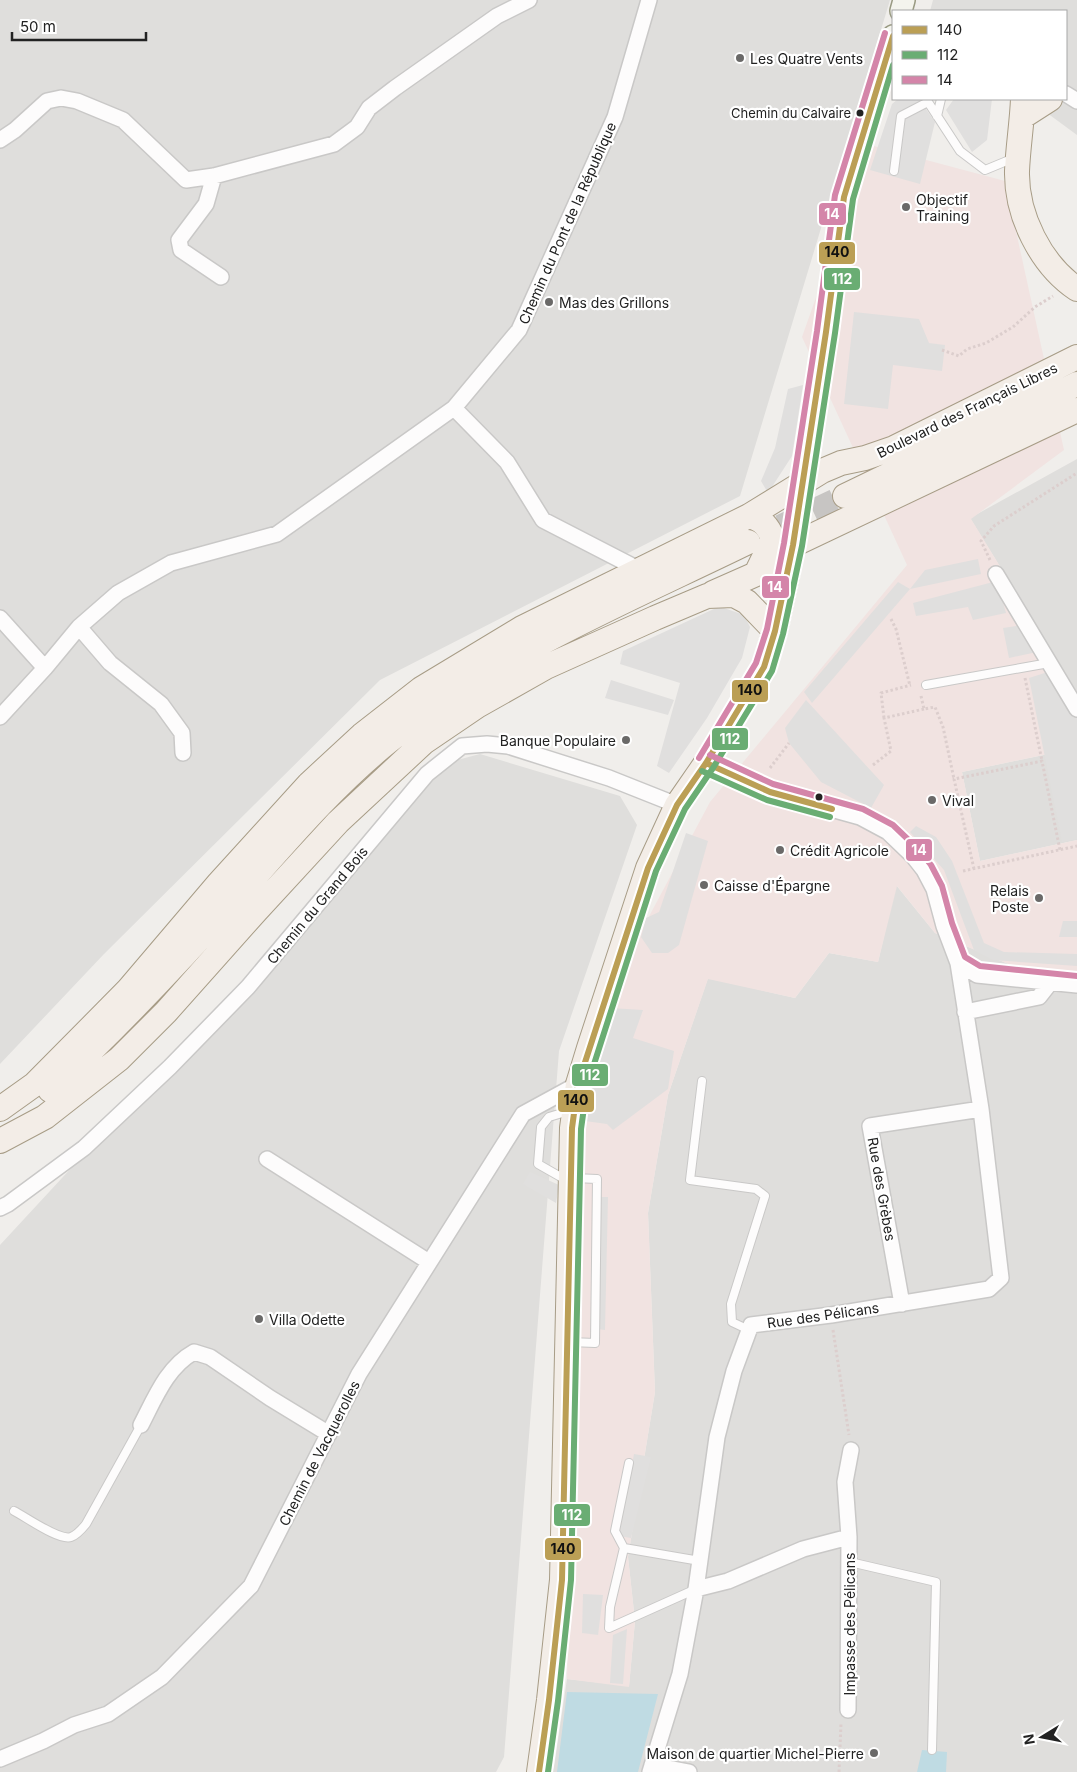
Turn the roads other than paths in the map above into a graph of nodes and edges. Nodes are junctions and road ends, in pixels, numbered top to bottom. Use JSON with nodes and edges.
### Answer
{"nodes":[{"id":1,"x":530,"y":0,"type":"edge"},
{"id":2,"x":649,"y":0,"type":"edge"},
{"id":3,"x":892,"y":39,"type":"edge"},
{"id":4,"x":941,"y":100,"type":"edge"},
{"id":5,"x":1053,"y":100,"type":"edge"},
{"id":6,"x":1023,"y":108,"type":"edge"},
{"id":7,"x":937,"y":116,"type":"junction"},
{"id":8,"x":0,"y":140,"type":"edge"},
{"id":9,"x":1018,"y":157,"type":"junction"},
{"id":10,"x":894,"y":171,"type":"dead end"},
{"id":11,"x":214,"y":176,"type":"junction"},
{"id":12,"x":221,"y":277,"type":"dead end"},
{"id":13,"x":1074,"y":287,"type":"edge"},
{"id":14,"x":1077,"y":357,"type":"edge"},
{"id":15,"x":1077,"y":384,"type":"edge"},
{"id":16,"x":454,"y":408,"type":"junction"},
{"id":17,"x":1077,"y":410,"type":"edge"},
{"id":18,"x":802,"y":484,"type":"junction"},
{"id":19,"x":845,"y":496,"type":"tunnel mouth"},
{"id":20,"x":749,"y":516,"type":"junction"},
{"id":21,"x":748,"y":542,"type":"tunnel mouth"},
{"id":22,"x":793,"y":545,"type":"junction"},
{"id":23,"x":640,"y":570,"type":"junction"},
{"id":24,"x":756,"y":574,"type":"junction"},
{"id":25,"x":996,"y":574,"type":"dead end"},
{"id":26,"x":706,"y":596,"type":"junction"},
{"id":27,"x":0,"y":618,"type":"edge"},
{"id":28,"x":79,"y":627,"type":"junction"},
{"id":29,"x":775,"y":631,"type":"junction"},
{"id":30,"x":1050,"y":663,"type":"junction"},
{"id":31,"x":45,"y":668,"type":"junction"},
{"id":32,"x":922,"y":684,"type":"road end"},
{"id":33,"x":1077,"y":709,"type":"edge"},
{"id":34,"x":0,"y":717,"type":"edge"},
{"id":35,"x":183,"y":753,"type":"dead end"},
{"id":36,"x":706,"y":763,"type":"junction"},
{"id":37,"x":677,"y":805,"type":"junction"},
{"id":38,"x":958,"y":964,"type":"junction"},
{"id":39,"x":1050,"y":983,"type":"junction"},
{"id":40,"x":1077,"y":985,"type":"edge"},
{"id":41,"x":965,"y":1012,"type":"junction"},
{"id":42,"x":702,"y":1081,"type":"dead end"},
{"id":43,"x":578,"y":1084,"type":"junction"},
{"id":44,"x":0,"y":1109,"type":"edge"},
{"id":45,"x":574,"y":1109,"type":"junction"},
{"id":46,"x":981,"y":1109,"type":"junction"},
{"id":47,"x":0,"y":1132,"type":"edge"},
{"id":48,"x":0,"y":1141,"type":"edge"},
{"id":49,"x":267,"y":1159,"type":"dead end"},
{"id":50,"x":571,"y":1180,"type":"junction"},
{"id":51,"x":0,"y":1208,"type":"edge"},
{"id":52,"x":429,"y":1262,"type":"junction"},
{"id":53,"x":902,"y":1304,"type":"junction"},
{"id":54,"x":749,"y":1330,"type":"junction"},
{"id":55,"x":142,"y":1424,"type":"joint"},
{"id":56,"x":329,"y":1434,"type":"junction"},
{"id":57,"x":851,"y":1450,"type":"road end"},
{"id":58,"x":629,"y":1462,"type":"dead end"},
{"id":59,"x":14,"y":1511,"type":"dead end"},
{"id":60,"x":849,"y":1537,"type":"junction"},
{"id":61,"x":624,"y":1548,"type":"junction"},
{"id":62,"x":700,"y":1562,"type":"junction"},
{"id":63,"x":850,"y":1562,"type":"junction"},
{"id":64,"x":696,"y":1589,"type":"junction"},
{"id":65,"x":848,"y":1710,"type":"road end"},
{"id":66,"x":932,"y":1750,"type":"dead end"},
{"id":67,"x":0,"y":1759,"type":"edge"},
{"id":68,"x":651,"y":1769,"type":"edge"},
{"id":69,"x":539,"y":1772,"type":"edge"},
{"id":70,"x":689,"y":1772,"type":"edge"}],
"edges":[{"from":1,"to":11,"type":"street"},
{"from":2,"to":16,"type":"street","name":"Chemin du Pont de la République"},
{"from":3,"to":18,"type":"main road"},
{"from":4,"to":7,"type":"lane"},
{"from":5,"to":6,"type":"main road"},
{"from":6,"to":9,"type":"main road"},
{"from":7,"to":9,"type":"lane"},
{"from":7,"to":10,"type":"lane"},
{"from":8,"to":11,"type":"street"},
{"from":9,"to":13,"type":"main road"},
{"from":11,"to":12,"type":"street"},
{"from":14,"to":18,"type":"main road","name":"Boulevard des Français Libres"},
{"from":15,"to":19,"type":"main road","name":"Boulevard des Français Libres"},
{"from":16,"to":23,"type":"street"},
{"from":16,"to":28,"type":"street","name":"Chemin du Pont de la République"},
{"from":17,"to":22,"type":"main road"},
{"from":18,"to":20,"type":"main road","name":"Boulevard des Français Libres"},
{"from":18,"to":22,"type":"main road"},
{"from":20,"to":23,"type":"main road","name":"Boulevard des Français Libres"},
{"from":20,"to":24,"type":"main road"},
{"from":21,"to":47,"type":"main road"},
{"from":22,"to":24,"type":"main road"},
{"from":22,"to":29,"type":"main road"},
{"from":23,"to":44,"type":"main road","name":"Boulevard des Français Libres"},
{"from":24,"to":26,"type":"main road"},
{"from":25,"to":30,"type":"street"},
{"from":26,"to":29,"type":"main road"},
{"from":26,"to":48,"type":"main road"},
{"from":27,"to":31,"type":"street"},
{"from":28,"to":31,"type":"street","name":"Chemin du Pont de la République"},
{"from":28,"to":35,"type":"street"},
{"from":29,"to":36,"type":"main road"},
{"from":30,"to":32,"type":"lane"},
{"from":30,"to":33,"type":"street"},
{"from":31,"to":34,"type":"street","name":"Chemin du Pont de la République"},
{"from":36,"to":37,"type":"main road"},
{"from":36,"to":38,"type":"street","name":"Rue des Pélicans"},
{"from":37,"to":43,"type":"main road"},
{"from":37,"to":51,"type":"street","name":"Chemin du Grand Bois"},
{"from":38,"to":39,"type":"street"},
{"from":38,"to":41,"type":"street","name":"Rue des Pélicans"},
{"from":39,"to":40,"type":"street"},
{"from":39,"to":41,"type":"street"},
{"from":41,"to":46,"type":"street","name":"Rue des Pélicans"},
{"from":42,"to":54,"type":"lane"},
{"from":43,"to":45,"type":"main road"},
{"from":43,"to":52,"type":"street","name":"Chemin de Vacquerolles"},
{"from":45,"to":50,"type":"main road"},
{"from":45,"to":50,"type":"lane"},
{"from":46,"to":53,"type":"street","name":"Rue des Pélicans"},
{"from":46,"to":53,"type":"street","name":"Rue des Grèbes"},
{"from":49,"to":52,"type":"street"},
{"from":50,"to":69,"type":"main road"},
{"from":52,"to":56,"type":"street","name":"Chemin de Vacquerolles"},
{"from":53,"to":54,"type":"street","name":"Rue des Pélicans"},
{"from":54,"to":62,"type":"street","name":"Rue des Pélicans"},
{"from":55,"to":56,"type":"street"},
{"from":55,"to":59,"type":"lane"},
{"from":56,"to":67,"type":"street","name":"Chemin de Vacquerolles"},
{"from":57,"to":60,"type":"street","name":"Impasse des Pélicans"},
{"from":58,"to":61,"type":"lane"},
{"from":60,"to":63,"type":"street","name":"Impasse des Pélicans"},
{"from":60,"to":64,"type":"street","name":"Impasse des Pélicans"},
{"from":61,"to":62,"type":"lane"},
{"from":61,"to":64,"type":"lane"},
{"from":62,"to":64,"type":"street","name":"Rue des Pélicans"},
{"from":63,"to":65,"type":"street","name":"Impasse des Pélicans"},
{"from":63,"to":66,"type":"lane"},
{"from":64,"to":68,"type":"street","name":"Rue des Pélicans"},
{"from":68,"to":70,"type":"street"}]}
